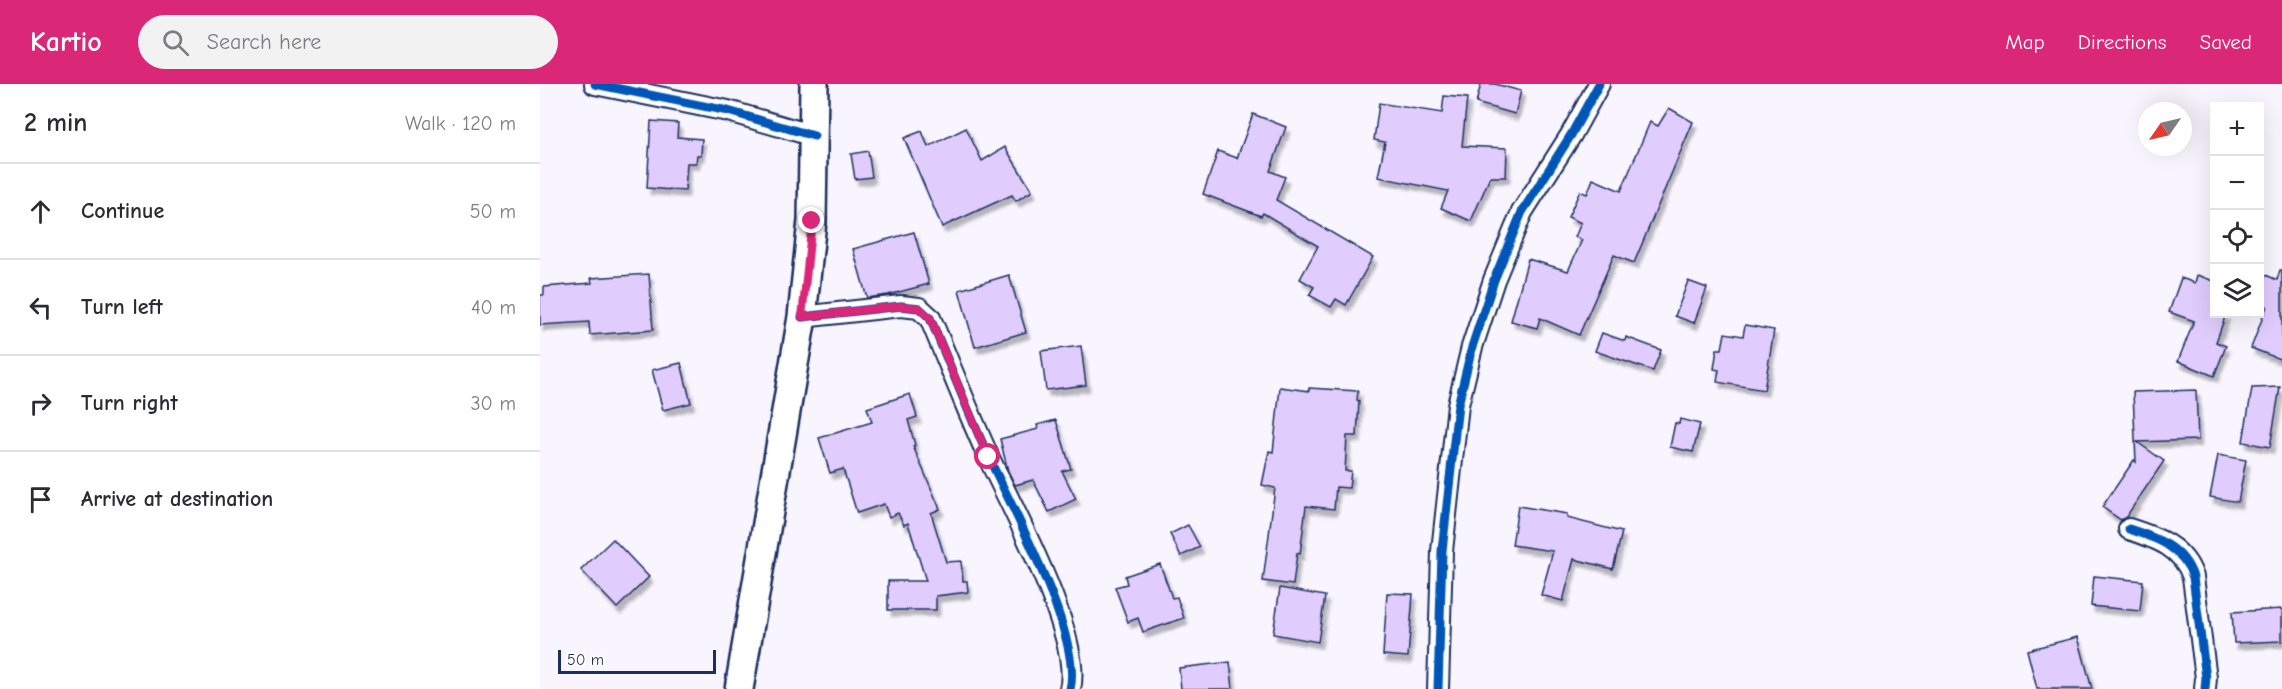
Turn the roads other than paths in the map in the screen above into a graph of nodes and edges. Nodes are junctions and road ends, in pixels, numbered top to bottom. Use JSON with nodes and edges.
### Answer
{"nodes":[{"id":1,"x":595,"y":84,"type":"edge"},
{"id":2,"x":813,"y":84,"type":"edge"},
{"id":3,"x":1599,"y":84,"type":"edge"},
{"id":4,"x":814,"y":136,"type":"junction"},
{"id":5,"x":802,"y":317,"type":"junction"},
{"id":6,"x":2129,"y":529,"type":"dead end"},
{"id":7,"x":739,"y":689,"type":"edge"},
{"id":8,"x":1070,"y":689,"type":"edge"},
{"id":9,"x":1438,"y":689,"type":"edge"},
{"id":10,"x":2205,"y":689,"type":"edge"}],
"edges":[{"from":1,"to":4,"type":"street"},
{"from":2,"to":4,"type":"main road"},
{"from":3,"to":9,"type":"street"},
{"from":4,"to":5,"type":"main road"},
{"from":5,"to":7,"type":"main road"},
{"from":5,"to":8,"type":"street"},
{"from":6,"to":10,"type":"street"}]}
